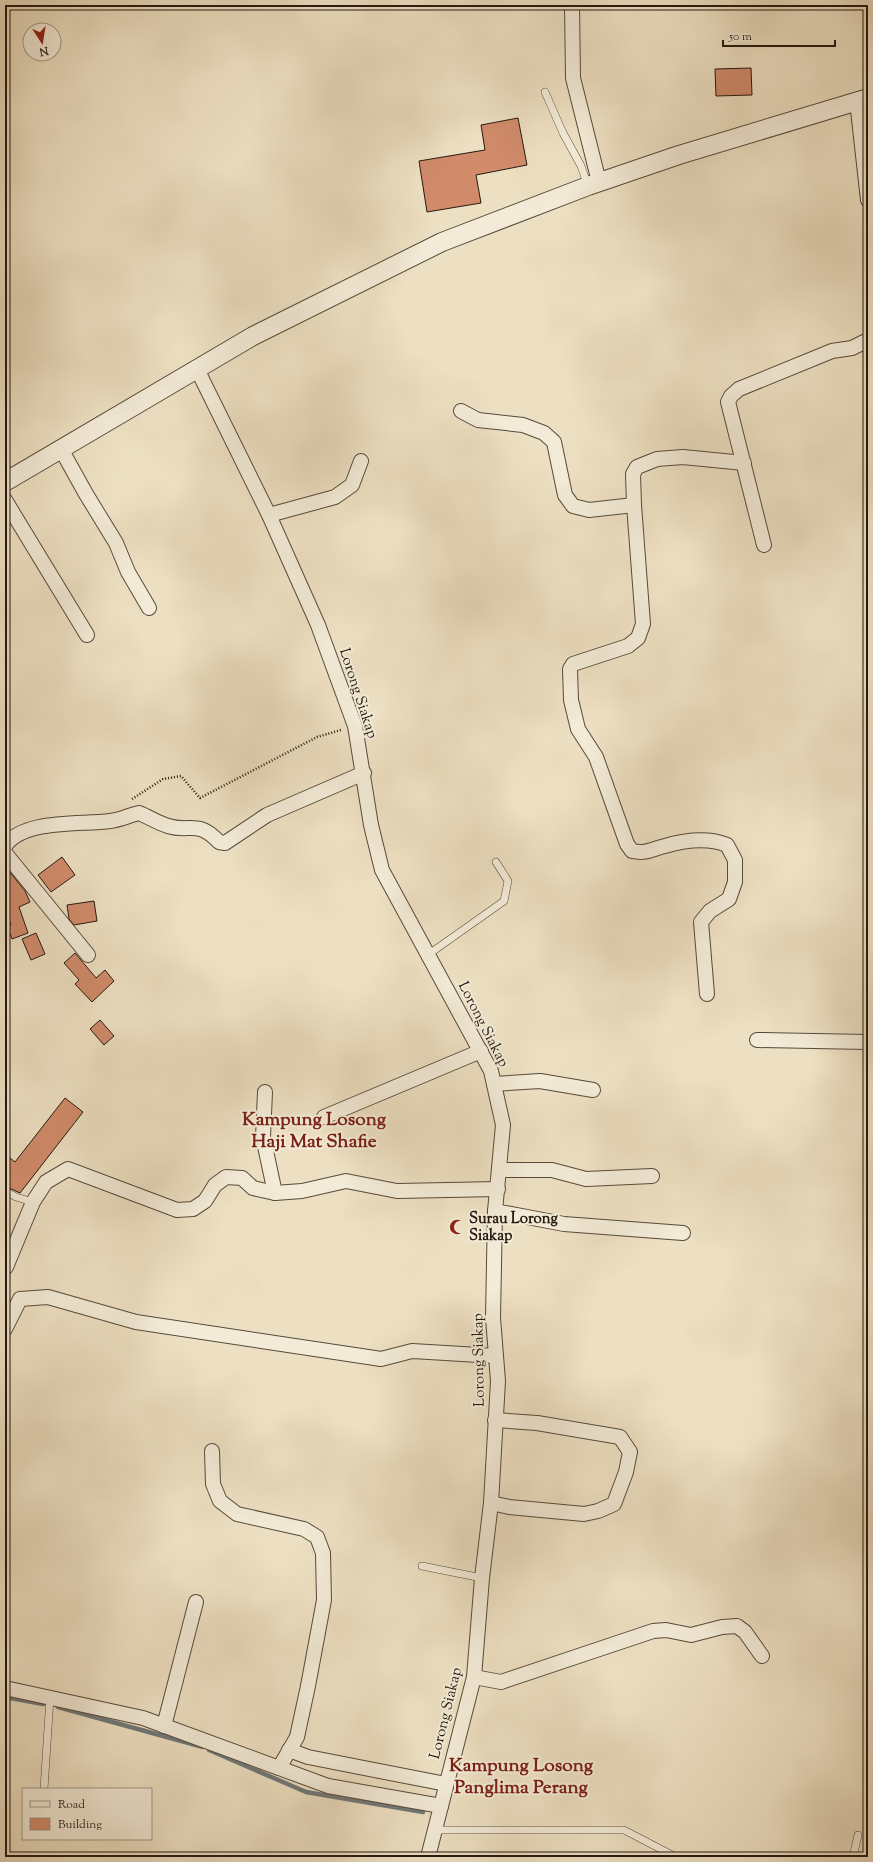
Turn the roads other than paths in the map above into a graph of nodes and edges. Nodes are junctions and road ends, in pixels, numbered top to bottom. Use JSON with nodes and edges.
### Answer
{"nodes":[{"id":1,"x":572,"y":5,"type":"edge"},
{"id":2,"x":545,"y":92,"type":"dead end"},
{"id":3,"x":862,"y":99,"type":"edge"},
{"id":4,"x":593,"y":184,"type":"junction"},
{"id":5,"x":868,"y":200,"type":"edge"},
{"id":6,"x":868,"y":340,"type":"edge"},
{"id":7,"x":197,"y":369,"type":"junction"},
{"id":8,"x":461,"y":411,"type":"dead end"},
{"id":9,"x":61,"y":449,"type":"junction"},
{"id":10,"x":361,"y":461,"type":"dead end"},
{"id":11,"x":744,"y":463,"type":"junction"},
{"id":12,"x":5,"y":482,"type":"edge"},
{"id":13,"x":5,"y":500,"type":"edge"},
{"id":14,"x":634,"y":505,"type":"junction"},
{"id":15,"x":269,"y":515,"type":"junction"},
{"id":16,"x":764,"y":545,"type":"dead end"},
{"id":17,"x":149,"y":608,"type":"dead end"},
{"id":18,"x":87,"y":635,"type":"dead end"},
{"id":19,"x":364,"y":773,"type":"junction"},
{"id":20,"x":5,"y":846,"type":"edge"},
{"id":21,"x":5,"y":853,"type":"edge"},
{"id":22,"x":496,"y":862,"type":"dead end"},
{"id":23,"x":429,"y":954,"type":"junction"},
{"id":24,"x":88,"y":956,"type":"dead end"},
{"id":25,"x":707,"y":994,"type":"dead end"},
{"id":26,"x":757,"y":1040,"type":"dead end"},
{"id":27,"x":868,"y":1042,"type":"edge"},
{"id":28,"x":481,"y":1051,"type":"junction"},
{"id":29,"x":494,"y":1084,"type":"junction"},
{"id":30,"x":593,"y":1090,"type":"dead end"},
{"id":31,"x":265,"y":1092,"type":"dead end"},
{"id":32,"x":324,"y":1117,"type":"dead end"},
{"id":33,"x":500,"y":1170,"type":"junction"},
{"id":34,"x":652,"y":1176,"type":"dead end"},
{"id":35,"x":498,"y":1189,"type":"junction"},
{"id":36,"x":5,"y":1191,"type":"edge"},
{"id":37,"x":275,"y":1193,"type":"junction"},
{"id":38,"x":33,"y":1202,"type":"junction"},
{"id":39,"x":495,"y":1211,"type":"junction"},
{"id":40,"x":683,"y":1233,"type":"dead end"},
{"id":41,"x":6,"y":1267,"type":"dead end"},
{"id":42,"x":5,"y":1329,"type":"edge"},
{"id":43,"x":496,"y":1356,"type":"junction"},
{"id":44,"x":495,"y":1420,"type":"junction"},
{"id":45,"x":212,"y":1451,"type":"dead end"},
{"id":46,"x":490,"y":1503,"type":"junction"},
{"id":47,"x":422,"y":1566,"type":"dead end"},
{"id":48,"x":482,"y":1578,"type":"junction"},
{"id":49,"x":196,"y":1602,"type":"dead end"},
{"id":50,"x":762,"y":1656,"type":"dead end"},
{"id":51,"x":474,"y":1677,"type":"junction"},
{"id":52,"x":5,"y":1688,"type":"edge"},
{"id":53,"x":50,"y":1698,"type":"junction"},
{"id":54,"x":164,"y":1726,"type":"junction"},
{"id":55,"x":289,"y":1750,"type":"junction"},
{"id":56,"x":279,"y":1768,"type":"junction"},
{"id":57,"x":446,"y":1784,"type":"junction"},
{"id":58,"x":44,"y":1788,"type":"edge"},
{"id":59,"x":440,"y":1806,"type":"junction"},
{"id":60,"x":434,"y":1830,"type":"junction"},
{"id":61,"x":858,"y":1835,"type":"dead end"},
{"id":62,"x":428,"y":1857,"type":"edge"},
{"id":63,"x":676,"y":1857,"type":"edge"},
{"id":64,"x":853,"y":1857,"type":"edge"}],
"edges":[{"from":1,"to":4,"type":"street"},
{"from":2,"to":4,"type":"lane"},
{"from":3,"to":4,"type":"street"},
{"from":3,"to":5,"type":"street"},
{"from":4,"to":7,"type":"street"},
{"from":6,"to":11,"type":"street"},
{"from":7,"to":9,"type":"street"},
{"from":7,"to":15,"type":"street","name":"Lorong Siakap"},
{"from":8,"to":14,"type":"street"},
{"from":9,"to":12,"type":"street"},
{"from":9,"to":17,"type":"street"},
{"from":10,"to":15,"type":"street"},
{"from":11,"to":14,"type":"street"},
{"from":11,"to":16,"type":"street"},
{"from":13,"to":18,"type":"street"},
{"from":14,"to":25,"type":"street"},
{"from":15,"to":19,"type":"street","name":"Lorong Siakap"},
{"from":19,"to":20,"type":"street"},
{"from":19,"to":23,"type":"street","name":"Lorong Siakap"},
{"from":21,"to":24,"type":"street"},
{"from":22,"to":23,"type":"lane"},
{"from":23,"to":28,"type":"street","name":"Lorong Siakap"},
{"from":26,"to":27,"type":"street"},
{"from":28,"to":29,"type":"street","name":"Lorong Siakap"},
{"from":28,"to":32,"type":"street"},
{"from":29,"to":30,"type":"street"},
{"from":29,"to":33,"type":"street","name":"Lorong Siakap"},
{"from":31,"to":37,"type":"street"},
{"from":33,"to":34,"type":"street"},
{"from":33,"to":35,"type":"street","name":"Lorong Siakap"},
{"from":35,"to":37,"type":"street"},
{"from":35,"to":39,"type":"street","name":"Lorong Siakap"},
{"from":36,"to":38,"type":"lane"},
{"from":37,"to":38,"type":"street"},
{"from":38,"to":41,"type":"street"},
{"from":39,"to":40,"type":"street"},
{"from":39,"to":43,"type":"street","name":"Lorong Siakap"},
{"from":42,"to":43,"type":"street"},
{"from":43,"to":44,"type":"street","name":"Lorong Siakap"},
{"from":44,"to":46,"type":"street","name":"Lorong Siakap"},
{"from":44,"to":46,"type":"street"},
{"from":45,"to":55,"type":"street"},
{"from":46,"to":48,"type":"street","name":"Lorong Siakap"},
{"from":47,"to":48,"type":"lane"},
{"from":48,"to":51,"type":"street","name":"Lorong Siakap"},
{"from":49,"to":54,"type":"street"},
{"from":50,"to":51,"type":"street"},
{"from":51,"to":57,"type":"street","name":"Lorong Siakap"},
{"from":52,"to":53,"type":"street"},
{"from":53,"to":54,"type":"street"},
{"from":53,"to":58,"type":"lane"},
{"from":54,"to":56,"type":"street"},
{"from":55,"to":56,"type":"street"},
{"from":55,"to":57,"type":"street"},
{"from":56,"to":59,"type":"street"},
{"from":57,"to":59,"type":"street","name":"Lorong Siakap"},
{"from":59,"to":60,"type":"street","name":"Lorong Siakap"},
{"from":60,"to":62,"type":"street","name":"Lorong Siakap"},
{"from":60,"to":63,"type":"lane"},
{"from":61,"to":64,"type":"lane"}]}
